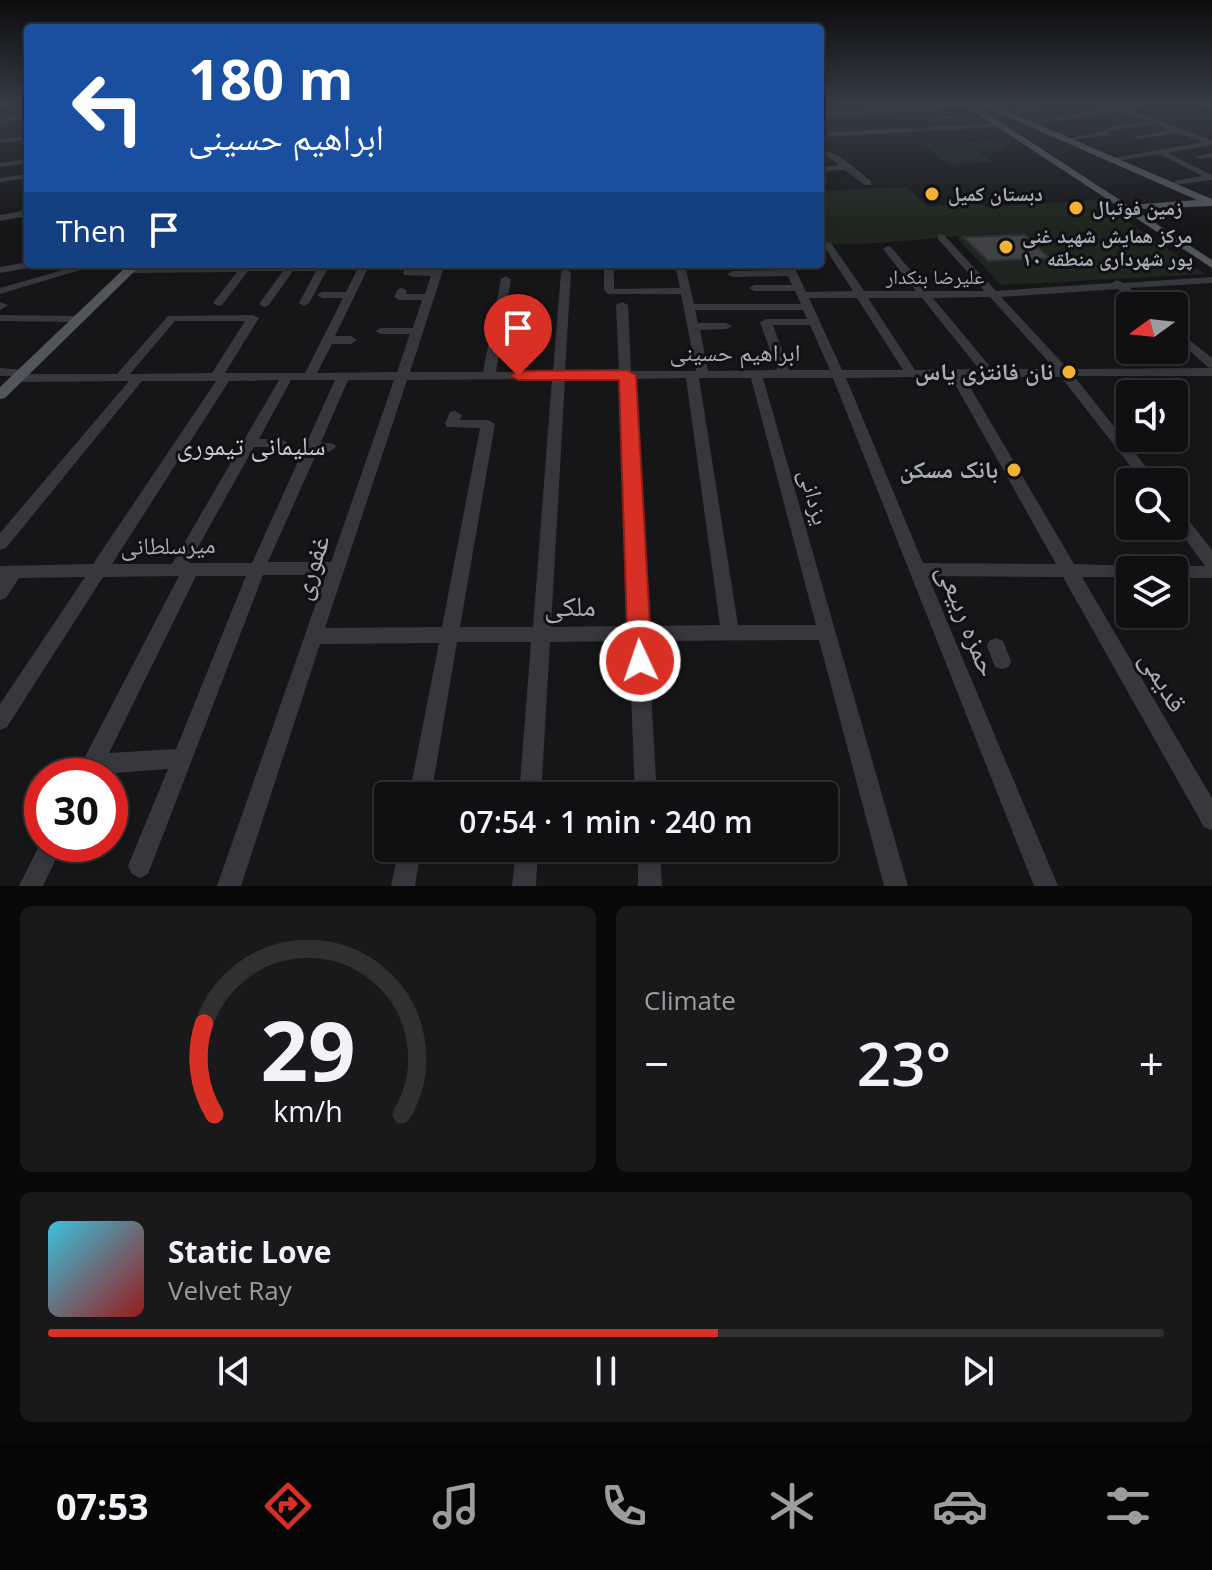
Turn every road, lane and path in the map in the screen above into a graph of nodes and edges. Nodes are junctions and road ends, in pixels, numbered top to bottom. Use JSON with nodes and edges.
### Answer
{"nodes":[{"id":1,"x":1031,"y":146,"type":"edge"},
{"id":2,"x":1048,"y":146,"type":"edge"},
{"id":3,"x":1087,"y":146,"type":"edge"},
{"id":4,"x":1090,"y":146,"type":"edge"},
{"id":5,"x":1193,"y":146,"type":"edge"},
{"id":6,"x":1161,"y":152,"type":"junction"},
{"id":7,"x":828,"y":153,"type":"dead end"},
{"id":8,"x":1212,"y":155,"type":"edge"},
{"id":9,"x":1199,"y":157,"type":"dead end"},
{"id":10,"x":1118,"y":160,"type":"junction"},
{"id":11,"x":24,"y":162,"type":"edge"},
{"id":12,"x":847,"y":167,"type":"junction"},
{"id":13,"x":3,"y":168,"type":"edge"},
{"id":14,"x":824,"y":169,"type":"edge"},
{"id":15,"x":24,"y":175,"type":"edge"},
{"id":16,"x":1211,"y":177,"type":"edge"},
{"id":17,"x":868,"y":183,"type":"dead end"},
{"id":18,"x":1178,"y":183,"type":"junction"},
{"id":19,"x":1210,"y":202,"type":"edge"},
{"id":20,"x":1143,"y":207,"type":"junction"},
{"id":21,"x":24,"y":214,"type":"edge"},
{"id":22,"x":0,"y":218,"type":"edge"},
{"id":23,"x":1161,"y":219,"type":"junction"},
{"id":24,"x":941,"y":237,"type":"dead end"},
{"id":25,"x":828,"y":245,"type":"dead end"},
{"id":26,"x":888,"y":249,"type":"dead end"},
{"id":27,"x":1212,"y":253,"type":"edge"},
{"id":28,"x":1212,"y":265,"type":"edge"},
{"id":29,"x":24,"y":266,"type":"edge"},
{"id":30,"x":81,"y":268,"type":"edge"},
{"id":31,"x":133,"y":268,"type":"edge"},
{"id":32,"x":164,"y":268,"type":"edge"},
{"id":33,"x":212,"y":268,"type":"edge"},
{"id":34,"x":245,"y":268,"type":"edge"},
{"id":35,"x":290,"y":268,"type":"edge"},
{"id":36,"x":323,"y":268,"type":"edge"},
{"id":37,"x":363,"y":268,"type":"edge"},
{"id":38,"x":409,"y":268,"type":"edge"},
{"id":39,"x":439,"y":268,"type":"edge"},
{"id":40,"x":609,"y":268,"type":"edge"},
{"id":41,"x":682,"y":268,"type":"edge"},
{"id":42,"x":195,"y":269,"type":"junction"},
{"id":43,"x":790,"y":269,"type":"edge"},
{"id":44,"x":0,"y":270,"type":"edge"},
{"id":45,"x":504,"y":270,"type":"edge"},
{"id":46,"x":566,"y":272,"type":"dead end"},
{"id":47,"x":732,"y":274,"type":"dead end"},
{"id":48,"x":1212,"y":277,"type":"edge"},
{"id":49,"x":182,"y":284,"type":"dead end"},
{"id":50,"x":1117,"y":284,"type":"junction"},
{"id":51,"x":754,"y":288,"type":"dead end"},
{"id":52,"x":0,"y":291,"type":"edge"},
{"id":53,"x":402,"y":291,"type":"dead end"},
{"id":54,"x":686,"y":291,"type":"junction"},
{"id":55,"x":992,"y":292,"type":"junction"},
{"id":56,"x":1127,"y":292,"type":"edge"},
{"id":57,"x":322,"y":295,"type":"dead end"},
{"id":58,"x":349,"y":295,"type":"junction"},
{"id":59,"x":861,"y":295,"type":"junction"},
{"id":60,"x":926,"y":295,"type":"junction"},
{"id":61,"x":803,"y":296,"type":"junction"},
{"id":62,"x":429,"y":297,"type":"junction"},
{"id":63,"x":218,"y":303,"type":"dead end"},
{"id":64,"x":304,"y":303,"type":"dead end"},
{"id":65,"x":264,"y":304,"type":"dead end"},
{"id":66,"x":622,"y":305,"type":"dead end"},
{"id":67,"x":689,"y":307,"type":"junction"},
{"id":68,"x":1,"y":310,"type":"edge"},
{"id":69,"x":79,"y":319,"type":"junction"},
{"id":70,"x":814,"y":322,"type":"junction"},
{"id":71,"x":726,"y":326,"type":"dead end"},
{"id":72,"x":693,"y":327,"type":"junction"},
{"id":73,"x":381,"y":331,"type":"dead end"},
{"id":74,"x":417,"y":331,"type":"junction"},
{"id":75,"x":327,"y":340,"type":"junction"},
{"id":76,"x":351,"y":340,"type":"dead end"},
{"id":77,"x":1188,"y":343,"type":"edge"},
{"id":78,"x":1212,"y":364,"type":"edge"},
{"id":79,"x":0,"y":372,"type":"edge"},
{"id":80,"x":1212,"y":372,"type":"edge"},
{"id":81,"x":955,"y":373,"type":"junction"},
{"id":82,"x":988,"y":373,"type":"junction"},
{"id":83,"x":1065,"y":373,"type":"junction"},
{"id":84,"x":756,"y":374,"type":"junction"},
{"id":85,"x":784,"y":374,"type":"junction"},
{"id":86,"x":838,"y":374,"type":"junction"},
{"id":87,"x":912,"y":374,"type":"junction"},
{"id":88,"x":561,"y":375,"type":"junction"},
{"id":89,"x":627,"y":375,"type":"junction"},
{"id":90,"x":697,"y":375,"type":"junction"},
{"id":91,"x":20,"y":376,"type":"junction"},
{"id":92,"x":402,"y":376,"type":"junction"},
{"id":93,"x":489,"y":376,"type":"junction"},
{"id":94,"x":220,"y":377,"type":"junction"},
{"id":95,"x":287,"y":377,"type":"junction"},
{"id":96,"x":309,"y":377,"type":"junction"},
{"id":97,"x":343,"y":377,"type":"junction"},
{"id":98,"x":120,"y":378,"type":"junction"},
{"id":99,"x":138,"y":378,"type":"junction"},
{"id":100,"x":0,"y":395,"type":"edge"},
{"id":101,"x":452,"y":425,"type":"dead end"},
{"id":102,"x":249,"y":443,"type":"junction"},
{"id":103,"x":281,"y":443,"type":"dead end"},
{"id":104,"x":311,"y":447,"type":"junction"},
{"id":105,"x":329,"y":447,"type":"dead end"},
{"id":106,"x":1140,"y":468,"type":"edge"},
{"id":107,"x":1188,"y":530,"type":"edge"},
{"id":108,"x":0,"y":544,"type":"edge"},
{"id":109,"x":1212,"y":562,"type":"edge"},
{"id":110,"x":337,"y":568,"type":"junction"},
{"id":111,"x":257,"y":569,"type":"junction"},
{"id":112,"x":917,"y":569,"type":"junction"},
{"id":113,"x":184,"y":570,"type":"junction"},
{"id":114,"x":98,"y":571,"type":"junction"},
{"id":115,"x":1068,"y":571,"type":"junction"},
{"id":116,"x":1116,"y":571,"type":"edge"},
{"id":117,"x":8,"y":572,"type":"edge"},
{"id":118,"x":1188,"y":572,"type":"edge"},
{"id":119,"x":1212,"y":572,"type":"edge"},
{"id":120,"x":0,"y":593,"type":"edge"},
{"id":121,"x":826,"y":632,"type":"junction"},
{"id":122,"x":730,"y":633,"type":"junction"},
{"id":123,"x":542,"y":634,"type":"junction"},
{"id":124,"x":639,"y":634,"type":"junction"},
{"id":125,"x":449,"y":635,"type":"junction"},
{"id":126,"x":314,"y":636,"type":"junction"},
{"id":127,"x":0,"y":721,"type":"edge"},
{"id":128,"x":95,"y":758,"type":"edge"},
{"id":129,"x":183,"y":758,"type":"junction"},
{"id":130,"x":128,"y":765,"type":"edge"},
{"id":131,"x":423,"y":782,"type":"edge"},
{"id":132,"x":531,"y":782,"type":"edge"},
{"id":133,"x":645,"y":782,"type":"edge"},
{"id":134,"x":1212,"y":819,"type":"edge"},
{"id":135,"x":43,"y":862,"type":"edge"},
{"id":136,"x":407,"y":862,"type":"edge"},
{"id":137,"x":526,"y":862,"type":"edge"},
{"id":138,"x":649,"y":862,"type":"edge"},
{"id":139,"x":140,"y":866,"type":"dead end"},
{"id":140,"x":31,"y":886,"type":"edge"},
{"id":141,"x":229,"y":886,"type":"edge"},
{"id":142,"x":403,"y":886,"type":"edge"},
{"id":143,"x":524,"y":886,"type":"edge"},
{"id":144,"x":650,"y":886,"type":"edge"},
{"id":145,"x":896,"y":886,"type":"edge"},
{"id":146,"x":1046,"y":886,"type":"edge"}],
"edges":[{"from":1,"to":28,"type":"main road"},
{"from":2,"to":20,"type":"main road"},
{"from":3,"to":10,"type":"main road"},
{"from":4,"to":10,"type":"main road"},
{"from":5,"to":6,"type":"street"},
{"from":6,"to":10,"type":"street"},
{"from":6,"to":16,"type":"street"},
{"from":7,"to":12,"type":"street"},
{"from":8,"to":9,"type":"street"},
{"from":10,"to":18,"type":"main road"},
{"from":10,"to":19,"type":"main road"},
{"from":11,"to":13,"type":"street"},
{"from":12,"to":14,"type":"street"},
{"from":12,"to":17,"type":"street"},
{"from":13,"to":15,"type":"street"},
{"from":16,"to":18,"type":"street"},
{"from":18,"to":19,"type":"main road"},
{"from":19,"to":20,"type":"main road"},
{"from":19,"to":23,"type":"main road"},
{"from":20,"to":23,"type":"main road"},
{"from":21,"to":22,"type":"street"},
{"from":23,"to":27,"type":"main road"},
{"from":24,"to":55,"type":"street"},
{"from":25,"to":59,"type":"street"},
{"from":26,"to":60,"type":"street"},
{"from":29,"to":44,"type":"street"},
{"from":30,"to":52,"type":"street"},
{"from":31,"to":69,"type":"main road"},
{"from":32,"to":42,"type":"street"},
{"from":33,"to":42,"type":"street"},
{"from":34,"to":63,"type":"street"},
{"from":35,"to":65,"type":"street"},
{"from":36,"to":64,"type":"street"},
{"from":37,"to":58,"type":"street"},
{"from":38,"to":39,"type":"street"},
{"from":39,"to":62,"type":"street","name":"غفوری"},
{"from":40,"to":54,"type":"street"},
{"from":41,"to":54,"type":"street"},
{"from":42,"to":49,"type":"street"},
{"from":43,"to":47,"type":"street"},
{"from":43,"to":61,"type":"street","name":"حمزه ربیعی"},
{"from":45,"to":93,"type":"street"},
{"from":46,"to":88,"type":"street"},
{"from":48,"to":50,"type":"street","name":"علیرضا بنکدار"},
{"from":50,"to":55,"type":"street","name":"علیرضا بنکدار"},
{"from":50,"to":56,"type":"street"},
{"from":51,"to":61,"type":"street"},
{"from":53,"to":62,"type":"street"},
{"from":54,"to":67,"type":"street"},
{"from":55,"to":60,"type":"street","name":"علیرضا بنکدار"},
{"from":55,"to":83,"type":"street"},
{"from":57,"to":58,"type":"street"},
{"from":58,"to":75,"type":"street"},
{"from":59,"to":60,"type":"street","name":"علیرضا بنکدار"},
{"from":59,"to":61,"type":"street","name":"علیرضا بنکدار"},
{"from":59,"to":87,"type":"street"},
{"from":60,"to":82,"type":"street"},
{"from":61,"to":67,"type":"street"},
{"from":61,"to":70,"type":"street","name":"حمزه ربیعی"},
{"from":62,"to":74,"type":"street","name":"غفوری"},
{"from":66,"to":89,"type":"street"},
{"from":67,"to":72,"type":"street"},
{"from":68,"to":69,"type":"street"},
{"from":69,"to":91,"type":"main road"},
{"from":70,"to":85,"type":"street"},
{"from":70,"to":86,"type":"street","name":"حمزه ربیعی"},
{"from":71,"to":72,"type":"street"},
{"from":72,"to":90,"type":"street"},
{"from":73,"to":74,"type":"street"},
{"from":74,"to":92,"type":"street","name":"غفوری"},
{"from":75,"to":76,"type":"street"},
{"from":75,"to":96,"type":"street"},
{"from":77,"to":78,"type":"street"},
{"from":79,"to":91,"type":"street","name":"ابراهیم حسینی"},
{"from":80,"to":83,"type":"street","name":"ابراهیم حسینی"},
{"from":81,"to":82,"type":"street","name":"ابراهیم حسینی"},
{"from":81,"to":87,"type":"street","name":"ابراهیم حسینی"},
{"from":81,"to":115,"type":"street","name":"قدیمی"},
{"from":82,"to":83,"type":"street","name":"ابراهیم حسینی"},
{"from":83,"to":106,"type":"street"},
{"from":84,"to":85,"type":"street","name":"ابراهیم حسینی"},
{"from":84,"to":90,"type":"street","name":"ابراهیم حسینی"},
{"from":84,"to":121,"type":"street","name":"یزدانی"},
{"from":85,"to":86,"type":"street","name":"ابراهیم حسینی"},
{"from":86,"to":87,"type":"street","name":"ابراهیم حسینی"},
{"from":86,"to":112,"type":"street","name":"حمزه ربیعی"},
{"from":88,"to":89,"type":"street","name":"ابراهیم حسینی"},
{"from":88,"to":93,"type":"street","name":"ابراهیم حسینی"},
{"from":88,"to":123,"type":"street"},
{"from":89,"to":90,"type":"street","name":"ابراهیم حسینی"},
{"from":89,"to":124,"type":"street"},
{"from":90,"to":122,"type":"street"},
{"from":91,"to":98,"type":"street","name":"ابراهیم حسینی"},
{"from":91,"to":100,"type":"main road"},
{"from":92,"to":93,"type":"street","name":"ابراهیم حسینی"},
{"from":92,"to":97,"type":"street","name":"ابراهیم حسینی"},
{"from":92,"to":110,"type":"street","name":"غفوری"},
{"from":94,"to":95,"type":"street","name":"ابراهیم حسینی"},
{"from":94,"to":98,"type":"street"},
{"from":94,"to":99,"type":"street","name":"ابراهیم حسینی"},
{"from":94,"to":114,"type":"street"},
{"from":95,"to":96,"type":"street","name":"ابراهیم حسینی"},
{"from":95,"to":102,"type":"street"},
{"from":96,"to":97,"type":"street","name":"ابراهیم حسینی"},
{"from":97,"to":104,"type":"street"},
{"from":98,"to":99,"type":"street","name":"ابراهیم حسینی"},
{"from":99,"to":108,"type":"street"},
{"from":101,"to":125,"type":"street"},
{"from":102,"to":103,"type":"street"},
{"from":102,"to":113,"type":"street"},
{"from":104,"to":105,"type":"street"},
{"from":104,"to":111,"type":"street"},
{"from":107,"to":109,"type":"street"},
{"from":110,"to":111,"type":"street","name":"میرسلطانی"},
{"from":110,"to":126,"type":"street","name":"غفوری"},
{"from":111,"to":113,"type":"street","name":"میرسلطانی"},
{"from":111,"to":129,"type":"street"},
{"from":112,"to":115,"type":"street"},
{"from":112,"to":146,"type":"street","name":"حمزه ربیعی"},
{"from":113,"to":114,"type":"street","name":"میرسلطانی"},
{"from":113,"to":128,"type":"street"},
{"from":114,"to":117,"type":"street","name":"میرسلطانی"},
{"from":114,"to":127,"type":"street"},
{"from":115,"to":116,"type":"street"},
{"from":115,"to":134,"type":"street","name":"قدیمی"},
{"from":117,"to":120,"type":"street"},
{"from":118,"to":119,"type":"street"},
{"from":121,"to":122,"type":"street","name":"ملکی"},
{"from":121,"to":145,"type":"street","name":"یزدانی"},
{"from":122,"to":124,"type":"street","name":"ملکی"},
{"from":123,"to":124,"type":"street","name":"ملکی"},
{"from":123,"to":125,"type":"street","name":"ملکی"},
{"from":123,"to":132,"type":"street"},
{"from":124,"to":133,"type":"street"},
{"from":125,"to":126,"type":"street","name":"ملکی"},
{"from":125,"to":131,"type":"street"},
{"from":126,"to":141,"type":"street","name":"غفوری"},
{"from":129,"to":130,"type":"street"},
{"from":129,"to":139,"type":"street"},
{"from":135,"to":140,"type":"street"},
{"from":136,"to":142,"type":"street"},
{"from":137,"to":143,"type":"street"},
{"from":138,"to":144,"type":"street"}]}
